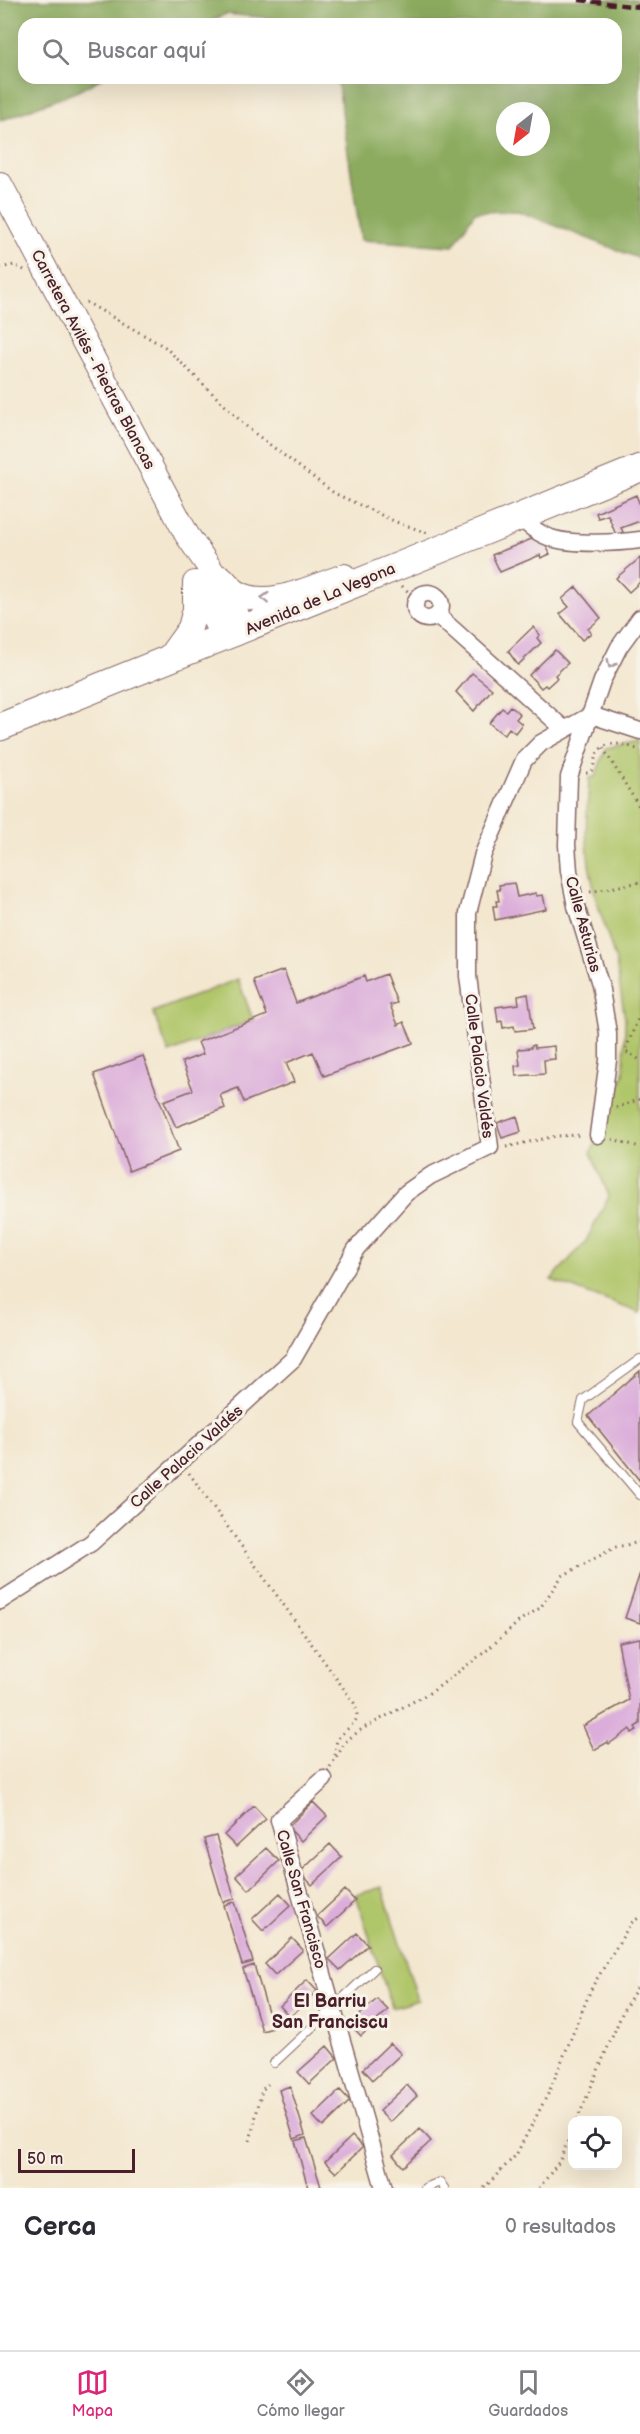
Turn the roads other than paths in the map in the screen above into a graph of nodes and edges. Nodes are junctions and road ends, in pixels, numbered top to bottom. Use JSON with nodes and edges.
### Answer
{"nodes":[{"id":1,"x":0,"y":184,"type":"edge"},
{"id":2,"x":640,"y":468,"type":"edge"},
{"id":3,"x":520,"y":517,"type":"junction"},
{"id":4,"x":640,"y":540,"type":"edge"},
{"id":5,"x":382,"y":572,"type":"junction"},
{"id":6,"x":202,"y":574,"type":"junction"},
{"id":7,"x":437,"y":615,"type":"dead end"},
{"id":8,"x":640,"y":618,"type":"edge"},
{"id":9,"x":235,"y":634,"type":"junction"},
{"id":10,"x":166,"y":660,"type":"junction"},
{"id":11,"x":591,"y":715,"type":"junction"},
{"id":12,"x":0,"y":727,"type":"edge"},
{"id":13,"x":564,"y":729,"type":"junction"},
{"id":14,"x":640,"y":731,"type":"edge"},
{"id":15,"x":598,"y":1135,"type":"road end"},
{"id":16,"x":640,"y":1359,"type":"edge"},
{"id":17,"x":640,"y":1495,"type":"edge"},
{"id":18,"x":0,"y":1601,"type":"edge"},
{"id":19,"x":324,"y":1779,"type":"road end"},
{"id":20,"x":375,"y":1969,"type":"dead end"},
{"id":21,"x":334,"y":2007,"type":"junction"},
{"id":22,"x":274,"y":2063,"type":"dead end"},
{"id":23,"x":384,"y":2188,"type":"edge"},
{"id":24,"x":425,"y":2188,"type":"edge"},
{"id":25,"x":444,"y":2188,"type":"edge"}],
"edges":[{"from":1,"to":6,"type":"street","name":"Carretera Avilés - Piedras Blancas"},
{"from":2,"to":3,"type":"main road","name":"Avenida de La Vegona"},
{"from":3,"to":4,"type":"street"},
{"from":3,"to":5,"type":"main road","name":"Avenida de La Vegona"},
{"from":5,"to":6,"type":"street","one_way":true},
{"from":5,"to":9,"type":"main road","name":"Avenida de La Vegona"},
{"from":6,"to":9,"type":"street","name":"Carretera Avilés - Piedras Blancas"},
{"from":6,"to":10,"type":"street","name":"Carretera Avilés - Piedras Blancas"},
{"from":7,"to":13,"type":"street"},
{"from":8,"to":11,"type":"street","name":"Calle Asturias","one_way":true},
{"from":9,"to":10,"type":"main road","name":"Avenida de La Vegona"},
{"from":10,"to":12,"type":"main road","name":"Avenida de La Vegona"},
{"from":11,"to":13,"type":"street","name":"Calle Palacio Valdés"},
{"from":11,"to":14,"type":"street"},
{"from":11,"to":15,"type":"street","name":"Calle Asturias"},
{"from":13,"to":18,"type":"street","name":"Calle Palacio Valdés"},
{"from":16,"to":17,"type":"lane"},
{"from":19,"to":21,"type":"street","name":"Calle San Francisco"},
{"from":20,"to":21,"type":"lane"},
{"from":21,"to":22,"type":"lane"},
{"from":21,"to":23,"type":"street","name":"Calle San Francisco"},
{"from":24,"to":25,"type":"lane"}]}
